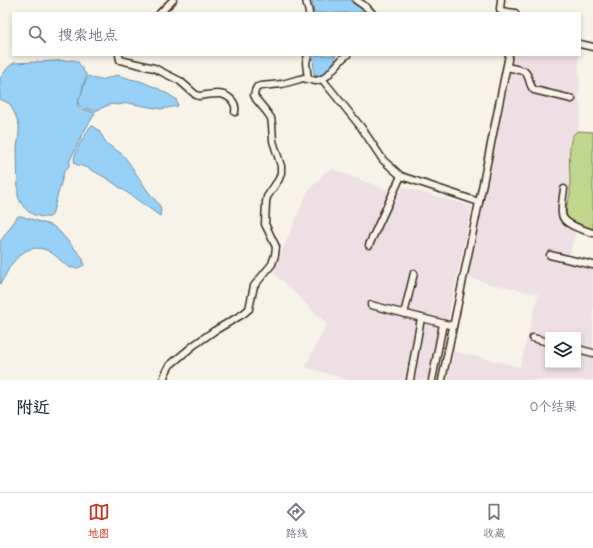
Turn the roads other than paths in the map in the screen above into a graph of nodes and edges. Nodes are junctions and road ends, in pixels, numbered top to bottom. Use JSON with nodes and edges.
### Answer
{"nodes":[{"id":1,"x":173,"y":0,"type":"edge"},
{"id":2,"x":306,"y":0,"type":"edge"},
{"id":3,"x":356,"y":0,"type":"edge"},
{"id":4,"x":501,"y":0,"type":"edge"},
{"id":5,"x":161,"y":12,"type":"edge"},
{"id":6,"x":310,"y":12,"type":"edge"},
{"id":7,"x":371,"y":12,"type":"edge"},
{"id":8,"x":508,"y":12,"type":"edge"},
{"id":9,"x":581,"y":44,"type":"edge"},
{"id":10,"x":593,"y":47,"type":"edge"},
{"id":11,"x":118,"y":56,"type":"edge"},
{"id":12,"x":308,"y":56,"type":"edge"},
{"id":13,"x":346,"y":56,"type":"edge"},
{"id":14,"x":509,"y":56,"type":"edge"},
{"id":15,"x":507,"y":67,"type":"junction"},
{"id":16,"x":308,"y":79,"type":"junction"},
{"id":17,"x":322,"y":79,"type":"junction"},
{"id":18,"x":572,"y":99,"type":"dead end"},
{"id":19,"x":235,"y":112,"type":"dead end"},
{"id":20,"x":401,"y":176,"type":"junction"},
{"id":21,"x":564,"y":189,"type":"dead end"},
{"id":22,"x":479,"y":202,"type":"junction"},
{"id":23,"x":593,"y":233,"type":"edge"},
{"id":24,"x":369,"y":244,"type":"dead end"},
{"id":25,"x":550,"y":255,"type":"dead end"},
{"id":26,"x":593,"y":265,"type":"edge"},
{"id":27,"x":414,"y":273,"type":"dead end"},
{"id":28,"x":372,"y":305,"type":"dead end"},
{"id":29,"x":404,"y":314,"type":"junction"},
{"id":30,"x":421,"y":318,"type":"junction"},
{"id":31,"x":444,"y":324,"type":"junction"},
{"id":32,"x":453,"y":326,"type":"junction"},
{"id":33,"x":533,"y":338,"type":"dead end"},
{"id":34,"x":545,"y":341,"type":"edge"},
{"id":35,"x":581,"y":350,"type":"edge"},
{"id":36,"x":593,"y":353,"type":"edge"},
{"id":37,"x":163,"y":380,"type":"edge"},
{"id":38,"x":410,"y":380,"type":"edge"},
{"id":39,"x":432,"y":380,"type":"edge"},
{"id":40,"x":442,"y":380,"type":"edge"}],
"edges":[{"from":1,"to":5,"type":"street"},
{"from":2,"to":6,"type":"street"},
{"from":3,"to":7,"type":"street"},
{"from":4,"to":8,"type":"street"},
{"from":9,"to":10,"type":"street"},
{"from":11,"to":19,"type":"street"},
{"from":12,"to":16,"type":"street"},
{"from":13,"to":17,"type":"street"},
{"from":14,"to":15,"type":"street"},
{"from":15,"to":18,"type":"street"},
{"from":15,"to":22,"type":"street"},
{"from":16,"to":17,"type":"street"},
{"from":16,"to":37,"type":"street"},
{"from":17,"to":20,"type":"street"},
{"from":20,"to":22,"type":"street"},
{"from":20,"to":24,"type":"street"},
{"from":21,"to":23,"type":"street"},
{"from":22,"to":32,"type":"street"},
{"from":25,"to":26,"type":"street"},
{"from":27,"to":29,"type":"street"},
{"from":28,"to":29,"type":"street"},
{"from":29,"to":30,"type":"street"},
{"from":30,"to":31,"type":"street"},
{"from":30,"to":38,"type":"street"},
{"from":31,"to":32,"type":"street"},
{"from":31,"to":39,"type":"street"},
{"from":32,"to":40,"type":"street"},
{"from":33,"to":34,"type":"street"},
{"from":35,"to":36,"type":"street"}]}
